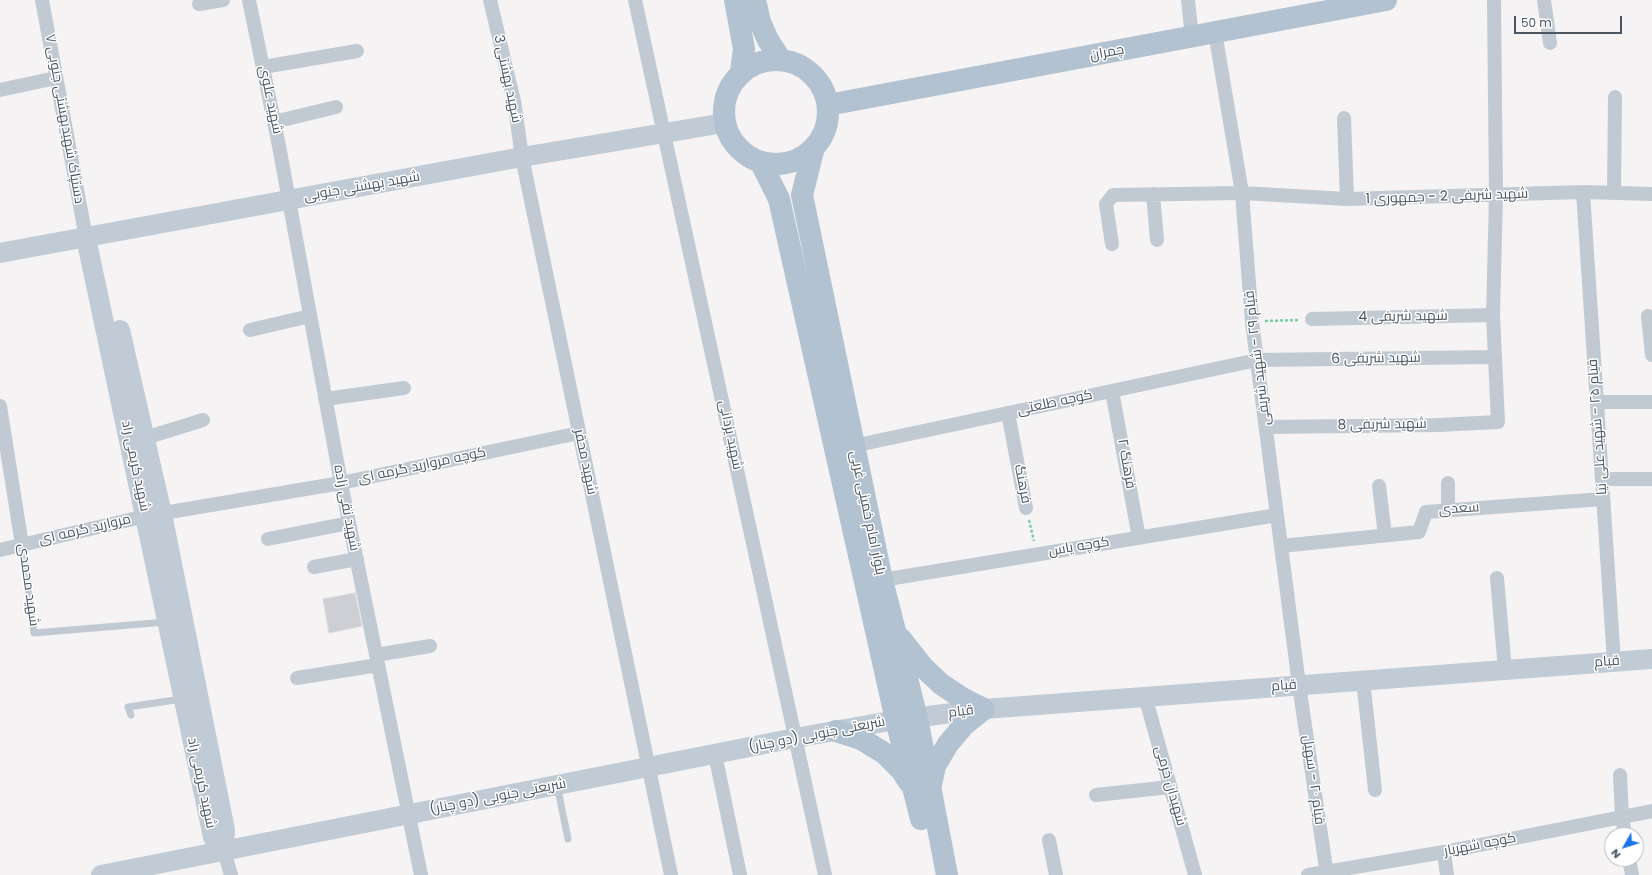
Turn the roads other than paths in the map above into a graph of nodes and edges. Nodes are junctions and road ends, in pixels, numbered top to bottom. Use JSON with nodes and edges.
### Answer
{"nodes":[{"id":1,"x":42,"y":0,"type":"edge"},
{"id":2,"x":223,"y":0,"type":"edge"},
{"id":3,"x":249,"y":0,"type":"edge"},
{"id":4,"x":490,"y":0,"type":"edge"},
{"id":5,"x":635,"y":0,"type":"edge"},
{"id":6,"x":735,"y":0,"type":"edge"},
{"id":7,"x":755,"y":0,"type":"edge"},
{"id":8,"x":1188,"y":0,"type":"edge"},
{"id":9,"x":1386,"y":0,"type":"edge"},
{"id":10,"x":1494,"y":0,"type":"edge"},
{"id":11,"x":1544,"y":0,"type":"edge"},
{"id":12,"x":199,"y":4,"type":"dead end"},
{"id":13,"x":1215,"y":32,"type":"junction"},
{"id":14,"x":1192,"y":37,"type":"junction"},
{"id":15,"x":1550,"y":43,"type":"dead end"},
{"id":16,"x":357,"y":51,"type":"dead end"},
{"id":17,"x":781,"y":60,"type":"junction"},
{"id":18,"x":263,"y":67,"type":"junction"},
{"id":19,"x":741,"y":72,"type":"junction"},
{"id":20,"x":56,"y":78,"type":"junction"},
{"id":21,"x":0,"y":90,"type":"edge"},
{"id":22,"x":1615,"y":98,"type":"dead end"},
{"id":23,"x":828,"y":105,"type":"junction"},
{"id":24,"x":336,"y":107,"type":"dead end"},
{"id":25,"x":1344,"y":118,"type":"dead end"},
{"id":26,"x":274,"y":122,"type":"junction"},
{"id":27,"x":724,"y":123,"type":"junction"},
{"id":28,"x":664,"y":133,"type":"junction"},
{"id":29,"x":813,"y":151,"type":"junction"},
{"id":30,"x":522,"y":158,"type":"junction"},
{"id":31,"x":760,"y":163,"type":"junction"},
{"id":32,"x":1583,"y":192,"type":"junction"},
{"id":33,"x":1242,"y":193,"type":"junction"},
{"id":34,"x":1614,"y":193,"type":"junction"},
{"id":35,"x":1153,"y":194,"type":"junction"},
{"id":36,"x":1652,"y":194,"type":"edge"},
{"id":37,"x":1496,"y":196,"type":"junction"},
{"id":38,"x":1347,"y":199,"type":"junction"},
{"id":39,"x":288,"y":200,"type":"junction"},
{"id":40,"x":92,"y":237,"type":"junction"},
{"id":41,"x":1157,"y":240,"type":"dead end"},
{"id":42,"x":1112,"y":244,"type":"dead end"},
{"id":43,"x":0,"y":252,"type":"edge"},
{"id":44,"x":1493,"y":315,"type":"junction"},
{"id":45,"x":310,"y":316,"type":"junction"},
{"id":46,"x":1648,"y":316,"type":"dead end"},
{"id":47,"x":1312,"y":319,"type":"road end"},
{"id":48,"x":250,"y":330,"type":"dead end"},
{"id":49,"x":1652,"y":355,"type":"edge"},
{"id":50,"x":1495,"y":357,"type":"junction"},
{"id":51,"x":1257,"y":360,"type":"junction"},
{"id":52,"x":404,"y":388,"type":"dead end"},
{"id":53,"x":1112,"y":391,"type":"junction"},
{"id":54,"x":325,"y":399,"type":"junction"},
{"id":55,"x":1597,"y":402,"type":"junction"},
{"id":56,"x":1652,"y":402,"type":"edge"},
{"id":57,"x":0,"y":406,"type":"edge"},
{"id":58,"x":1008,"y":413,"type":"junction"},
{"id":59,"x":203,"y":420,"type":"dead end"},
{"id":60,"x":1266,"y":427,"type":"junction"},
{"id":61,"x":579,"y":433,"type":"junction"},
{"id":62,"x":145,"y":438,"type":"junction"},
{"id":63,"x":853,"y":446,"type":"junction"},
{"id":64,"x":1602,"y":479,"type":"junction"},
{"id":65,"x":1652,"y":479,"type":"edge"},
{"id":66,"x":341,"y":483,"type":"junction"},
{"id":67,"x":1448,"y":483,"type":"dead end"},
{"id":68,"x":1379,"y":486,"type":"dead end"},
{"id":69,"x":1603,"y":499,"type":"junction"},
{"id":70,"x":1026,"y":508,"type":"road end"},
{"id":71,"x":1448,"y":510,"type":"junction"},
{"id":72,"x":154,"y":515,"type":"junction"},
{"id":73,"x":1277,"y":515,"type":"junction"},
{"id":74,"x":349,"y":523,"type":"junction"},
{"id":75,"x":1385,"y":535,"type":"junction"},
{"id":76,"x":1139,"y":538,"type":"junction"},
{"id":77,"x":268,"y":539,"type":"dead end"},
{"id":78,"x":22,"y":545,"type":"junction"},
{"id":79,"x":1281,"y":546,"type":"junction"},
{"id":80,"x":0,"y":550,"type":"edge"},
{"id":81,"x":357,"y":559,"type":"junction"},
{"id":82,"x":314,"y":567,"type":"dead end"},
{"id":83,"x":1497,"y":578,"type":"dead end"},
{"id":84,"x":882,"y":580,"type":"junction"},
{"id":85,"x":166,"y":622,"type":"junction"},
{"id":86,"x":893,"y":627,"type":"junction"},
{"id":87,"x":430,"y":646,"type":"dead end"},
{"id":88,"x":1652,"y":659,"type":"edge"},
{"id":89,"x":377,"y":660,"type":"junction"},
{"id":90,"x":1614,"y":662,"type":"junction"},
{"id":91,"x":1505,"y":670,"type":"junction"},
{"id":92,"x":297,"y":678,"type":"dead end"},
{"id":93,"x":1363,"y":680,"type":"junction"},
{"id":94,"x":1299,"y":685,"type":"junction"},
{"id":95,"x":1145,"y":696,"type":"junction"},
{"id":96,"x":182,"y":699,"type":"junction"},
{"id":97,"x":984,"y":709,"type":"junction"},
{"id":98,"x":131,"y":715,"type":"dead end"},
{"id":99,"x":907,"y":719,"type":"junction"},
{"id":100,"x":836,"y":732,"type":"junction"},
{"id":101,"x":795,"y":738,"type":"junction"},
{"id":102,"x":715,"y":754,"type":"junction"},
{"id":103,"x":648,"y":767,"type":"junction"},
{"id":104,"x":1620,"y":775,"type":"dead end"},
{"id":105,"x":557,"y":785,"type":"junction"},
{"id":106,"x":1170,"y":787,"type":"junction"},
{"id":107,"x":1375,"y":790,"type":"dead end"},
{"id":108,"x":923,"y":791,"type":"junction"},
{"id":109,"x":1096,"y":795,"type":"dead end"},
{"id":110,"x":1652,"y":811,"type":"edge"},
{"id":111,"x":409,"y":814,"type":"junction"},
{"id":112,"x":1622,"y":817,"type":"junction"},
{"id":113,"x":1624,"y":827,"type":"edge"},
{"id":114,"x":568,"y":839,"type":"dead end"},
{"id":115,"x":1049,"y":840,"type":"dead end"},
{"id":116,"x":224,"y":851,"type":"junction"},
{"id":117,"x":1444,"y":852,"type":"junction"},
{"id":118,"x":1327,"y":874,"type":"edge"},
{"id":119,"x":101,"y":875,"type":"edge"},
{"id":120,"x":231,"y":875,"type":"edge"},
{"id":121,"x":421,"y":875,"type":"edge"},
{"id":122,"x":671,"y":875,"type":"edge"},
{"id":123,"x":740,"y":875,"type":"edge"},
{"id":124,"x":825,"y":875,"type":"edge"},
{"id":125,"x":933,"y":875,"type":"edge"},
{"id":126,"x":947,"y":875,"type":"edge"},
{"id":127,"x":1056,"y":875,"type":"edge"},
{"id":128,"x":1195,"y":875,"type":"edge"},
{"id":129,"x":1308,"y":875,"type":"edge"},
{"id":130,"x":1447,"y":875,"type":"edge"}],
"edges":[{"from":1,"to":20,"type":"street","name":"دستپاک شهیدبهشتی جنوبی ۷"},
{"from":2,"to":12,"type":"street"},
{"from":3,"to":18,"type":"street","name":"شهید علوی"},
{"from":4,"to":30,"type":"street","name":"شهید بهشتی 3"},
{"from":5,"to":28,"type":"street","name":"شهید یزدانی"},
{"from":6,"to":19,"type":"main road"},
{"from":7,"to":17,"type":"main road"},
{"from":8,"to":14,"type":"street"},
{"from":9,"to":13,"type":"main road","name":"چمران"},
{"from":10,"to":37,"type":"street"},
{"from":11,"to":15,"type":"street"},
{"from":13,"to":14,"type":"main road","name":"چمران"},
{"from":13,"to":33,"type":"street","name":"قیام ۲۹ - شهید شریفی"},
{"from":14,"to":23,"type":"main road","name":"چمران"},
{"from":16,"to":18,"type":"street"},
{"from":17,"to":19,"type":"main road"},
{"from":17,"to":23,"type":"main road"},
{"from":18,"to":26,"type":"street","name":"شهید علوی"},
{"from":19,"to":27,"type":"main road"},
{"from":20,"to":21,"type":"street"},
{"from":20,"to":40,"type":"street","name":"دستپاک شهیدبهشتی جنوبی ۷"},
{"from":22,"to":34,"type":"street"},
{"from":23,"to":29,"type":"main road"},
{"from":24,"to":26,"type":"street"},
{"from":25,"to":38,"type":"street"},
{"from":26,"to":39,"type":"street","name":"شهید علوی"},
{"from":27,"to":28,"type":"main road","name":"شهید بهشتی جنوبی"},
{"from":27,"to":31,"type":"main road"},
{"from":28,"to":30,"type":"main road","name":"شهید بهشتی جنوبی"},
{"from":28,"to":101,"type":"street","name":"شهید یزدانی"},
{"from":29,"to":31,"type":"main road"},
{"from":29,"to":63,"type":"main road","name":"بلوار امام خمینی غربی"},
{"from":30,"to":39,"type":"main road","name":"شهید بهشتی جنوبی"},
{"from":30,"to":61,"type":"street","name":"شهید محقر"},
{"from":31,"to":99,"type":"main road","name":"بلوار امام خمینی غربی"},
{"from":32,"to":34,"type":"street","name":"شهید شریفی 2 - جمهوری 1"},
{"from":32,"to":37,"type":"street","name":"شهید شریفی 2 - جمهوری 1"},
{"from":32,"to":55,"type":"street","name":"قیام ۲۵ - شهید علی نیا"},
{"from":33,"to":35,"type":"street","name":"شهید شریفی 2 - جمهوری 1"},
{"from":33,"to":38,"type":"street","name":"شهید شریفی 2 - جمهوری 1"},
{"from":33,"to":51,"type":"street","name":"قیام ۲۹ - شهید شریفی"},
{"from":34,"to":36,"type":"street","name":"شهید شریفی 2 - جمهوری 1"},
{"from":35,"to":41,"type":"street"},
{"from":35,"to":42,"type":"street","name":"شهید شریفی 2 - جمهوری 1"},
{"from":37,"to":38,"type":"street","name":"شهید شریفی 2 - جمهوری 1"},
{"from":37,"to":44,"type":"street"},
{"from":39,"to":40,"type":"main road","name":"شهید بهشتی جنوبی"},
{"from":39,"to":45,"type":"street","name":"شهید نقی زاده"},
{"from":40,"to":43,"type":"main road","name":"شهید بهشتی جنوبی"},
{"from":40,"to":62,"type":"main road","name":"شهید کریمی راد"},
{"from":40,"to":72,"type":"main road","name":"شهید کریمی راد"},
{"from":44,"to":47,"type":"street","name":"شهید شریفی 4"},
{"from":44,"to":50,"type":"street"},
{"from":45,"to":48,"type":"street"},
{"from":45,"to":54,"type":"street","name":"شهید نقی زاده"},
{"from":46,"to":49,"type":"street"},
{"from":50,"to":51,"type":"street","name":"شهید شریفی 6"},
{"from":50,"to":60,"type":"street","name":"شهید شریفی 8"},
{"from":51,"to":53,"type":"street","name":"کوچه طلعتی"},
{"from":51,"to":60,"type":"street","name":"قیام ۲۹ - شهید شریفی"},
{"from":52,"to":54,"type":"street"},
{"from":53,"to":58,"type":"street","name":"کوچه طلعتی"},
{"from":53,"to":76,"type":"street","name":"فرهنگ ۲"},
{"from":54,"to":66,"type":"street","name":"شهید نقی زاده"},
{"from":55,"to":56,"type":"street"},
{"from":55,"to":64,"type":"street","name":"قیام ۲۵ - شهید علی نیا"},
{"from":57,"to":78,"type":"street","name":"شهید محمدی"},
{"from":58,"to":63,"type":"street","name":"کوچه طلعتی"},
{"from":58,"to":70,"type":"street","name":"فرهنگ"},
{"from":59,"to":62,"type":"street"},
{"from":60,"to":73,"type":"street","name":"قیام ۲۹ - شهید شریفی"},
{"from":61,"to":66,"type":"street","name":"کوچه مروارید گرمه ای"},
{"from":61,"to":103,"type":"street","name":"شهید محقر"},
{"from":62,"to":72,"type":"main road","name":"شهید کریمی راد"},
{"from":63,"to":84,"type":"main road","name":"بلوار امام خمینی غربی"},
{"from":64,"to":65,"type":"street"},
{"from":64,"to":69,"type":"street","name":"قیام ۲۵ - شهید علی نیا"},
{"from":66,"to":72,"type":"street","name":"کوچه مروارید گرمه ای"},
{"from":66,"to":74,"type":"street","name":"شهید نقی زاده"},
{"from":67,"to":71,"type":"street"},
{"from":68,"to":75,"type":"street"},
{"from":69,"to":71,"type":"street","name":"سعدی"},
{"from":69,"to":90,"type":"street","name":"قیام ۲۵ - شهید علی نیا"},
{"from":71,"to":75,"type":"street","name":"سعدی"},
{"from":72,"to":78,"type":"street","name":"مروارید گرمه ای"},
{"from":72,"to":85,"type":"main road","name":"شهید کریمی راد"},
{"from":72,"to":116,"type":"main road","name":"شهید کریمی راد"},
{"from":73,"to":76,"type":"street","name":"کوچه یاس"},
{"from":73,"to":79,"type":"street","name":"قیام ۲۹ - شهید شریفی"},
{"from":74,"to":77,"type":"street"},
{"from":74,"to":81,"type":"street","name":"شهید نقی زاده"},
{"from":75,"to":79,"type":"street","name":"سعدی"},
{"from":76,"to":84,"type":"street","name":"کوچه یاس"},
{"from":78,"to":80,"type":"street","name":"مروارید گرمه ای"},
{"from":78,"to":85,"type":"lane","name":"شهید محمدی"},
{"from":79,"to":94,"type":"street","name":"قیام ۲۹ - شهید شریفی"},
{"from":81,"to":82,"type":"street"},
{"from":81,"to":89,"type":"street","name":"شهید نقی زاده"},
{"from":83,"to":91,"type":"street"},
{"from":84,"to":86,"type":"main road","name":"بلوار امام خمینی غربی"},
{"from":85,"to":96,"type":"main road","name":"شهید کریمی راد"},
{"from":86,"to":97,"type":"main road"},
{"from":86,"to":99,"type":"main road","name":"بلوار امام خمینی غربی"},
{"from":87,"to":89,"type":"street"},
{"from":88,"to":90,"type":"main road","name":"قیام"},
{"from":89,"to":92,"type":"street"},
{"from":89,"to":111,"type":"street","name":"شهید نقی زاده"},
{"from":90,"to":91,"type":"main road","name":"قیام"},
{"from":91,"to":93,"type":"main road","name":"قیام"},
{"from":93,"to":94,"type":"main road","name":"قیام"},
{"from":93,"to":107,"type":"street"},
{"from":94,"to":95,"type":"main road","name":"قیام"},
{"from":94,"to":118,"type":"street","name":"قیام ۲۰ - سهیل"},
{"from":95,"to":97,"type":"main road","name":"قیام"},
{"from":95,"to":106,"type":"street","name":"شهیدان خرمی"},
{"from":96,"to":98,"type":"lane"},
{"from":96,"to":116,"type":"main road","name":"شهید کریمی راد"},
{"from":97,"to":99,"type":"main road","name":"قیام"},
{"from":97,"to":108,"type":"main road"},
{"from":99,"to":100,"type":"main road","name":"شریعتی جنوبی (دو چنار)"},
{"from":99,"to":108,"type":"main road","name":"بلوار امام خمینی غربی"},
{"from":100,"to":101,"type":"main road","name":"شریعتی جنوبی (دو چنار)"},
{"from":100,"to":108,"type":"main road"},
{"from":101,"to":102,"type":"main road","name":"شریعتی جنوبی (دو چنار)"},
{"from":101,"to":124,"type":"street","name":"شهید یزدانی"},
{"from":102,"to":103,"type":"main road","name":"شریعتی جنوبی (دو چنار)"},
{"from":102,"to":123,"type":"street"},
{"from":103,"to":105,"type":"main road","name":"شریعتی جنوبی (دو چنار)"},
{"from":103,"to":122,"type":"street","name":"شهید محقر"},
{"from":104,"to":112,"type":"street"},
{"from":105,"to":111,"type":"main road","name":"شریعتی جنوبی (دو چنار)"},
{"from":105,"to":114,"type":"lane"},
{"from":106,"to":109,"type":"street"},
{"from":106,"to":128,"type":"street","name":"شهیدان خرمی"},
{"from":108,"to":125,"type":"main road","name":"بلوار امام خمینی غربی"},
{"from":108,"to":126,"type":"main road","name":"بلوار امام خمینی غربی"},
{"from":110,"to":112,"type":"street","name":"کوچه شهریار"},
{"from":111,"to":116,"type":"main road","name":"شریعتی جنوبی (دو چنار)"},
{"from":111,"to":121,"type":"street","name":"شهید نقی زاده"},
{"from":112,"to":113,"type":"street"},
{"from":112,"to":117,"type":"street","name":"کوچه شهریار"},
{"from":115,"to":127,"type":"street"},
{"from":116,"to":119,"type":"main road","name":"شریعتی جنوبی (دو چنار)"},
{"from":116,"to":120,"type":"street"},
{"from":117,"to":118,"type":"street","name":"کوچه شهریار"},
{"from":117,"to":130,"type":"street"},
{"from":118,"to":129,"type":"street","name":"کوچه شهریار"}]}
